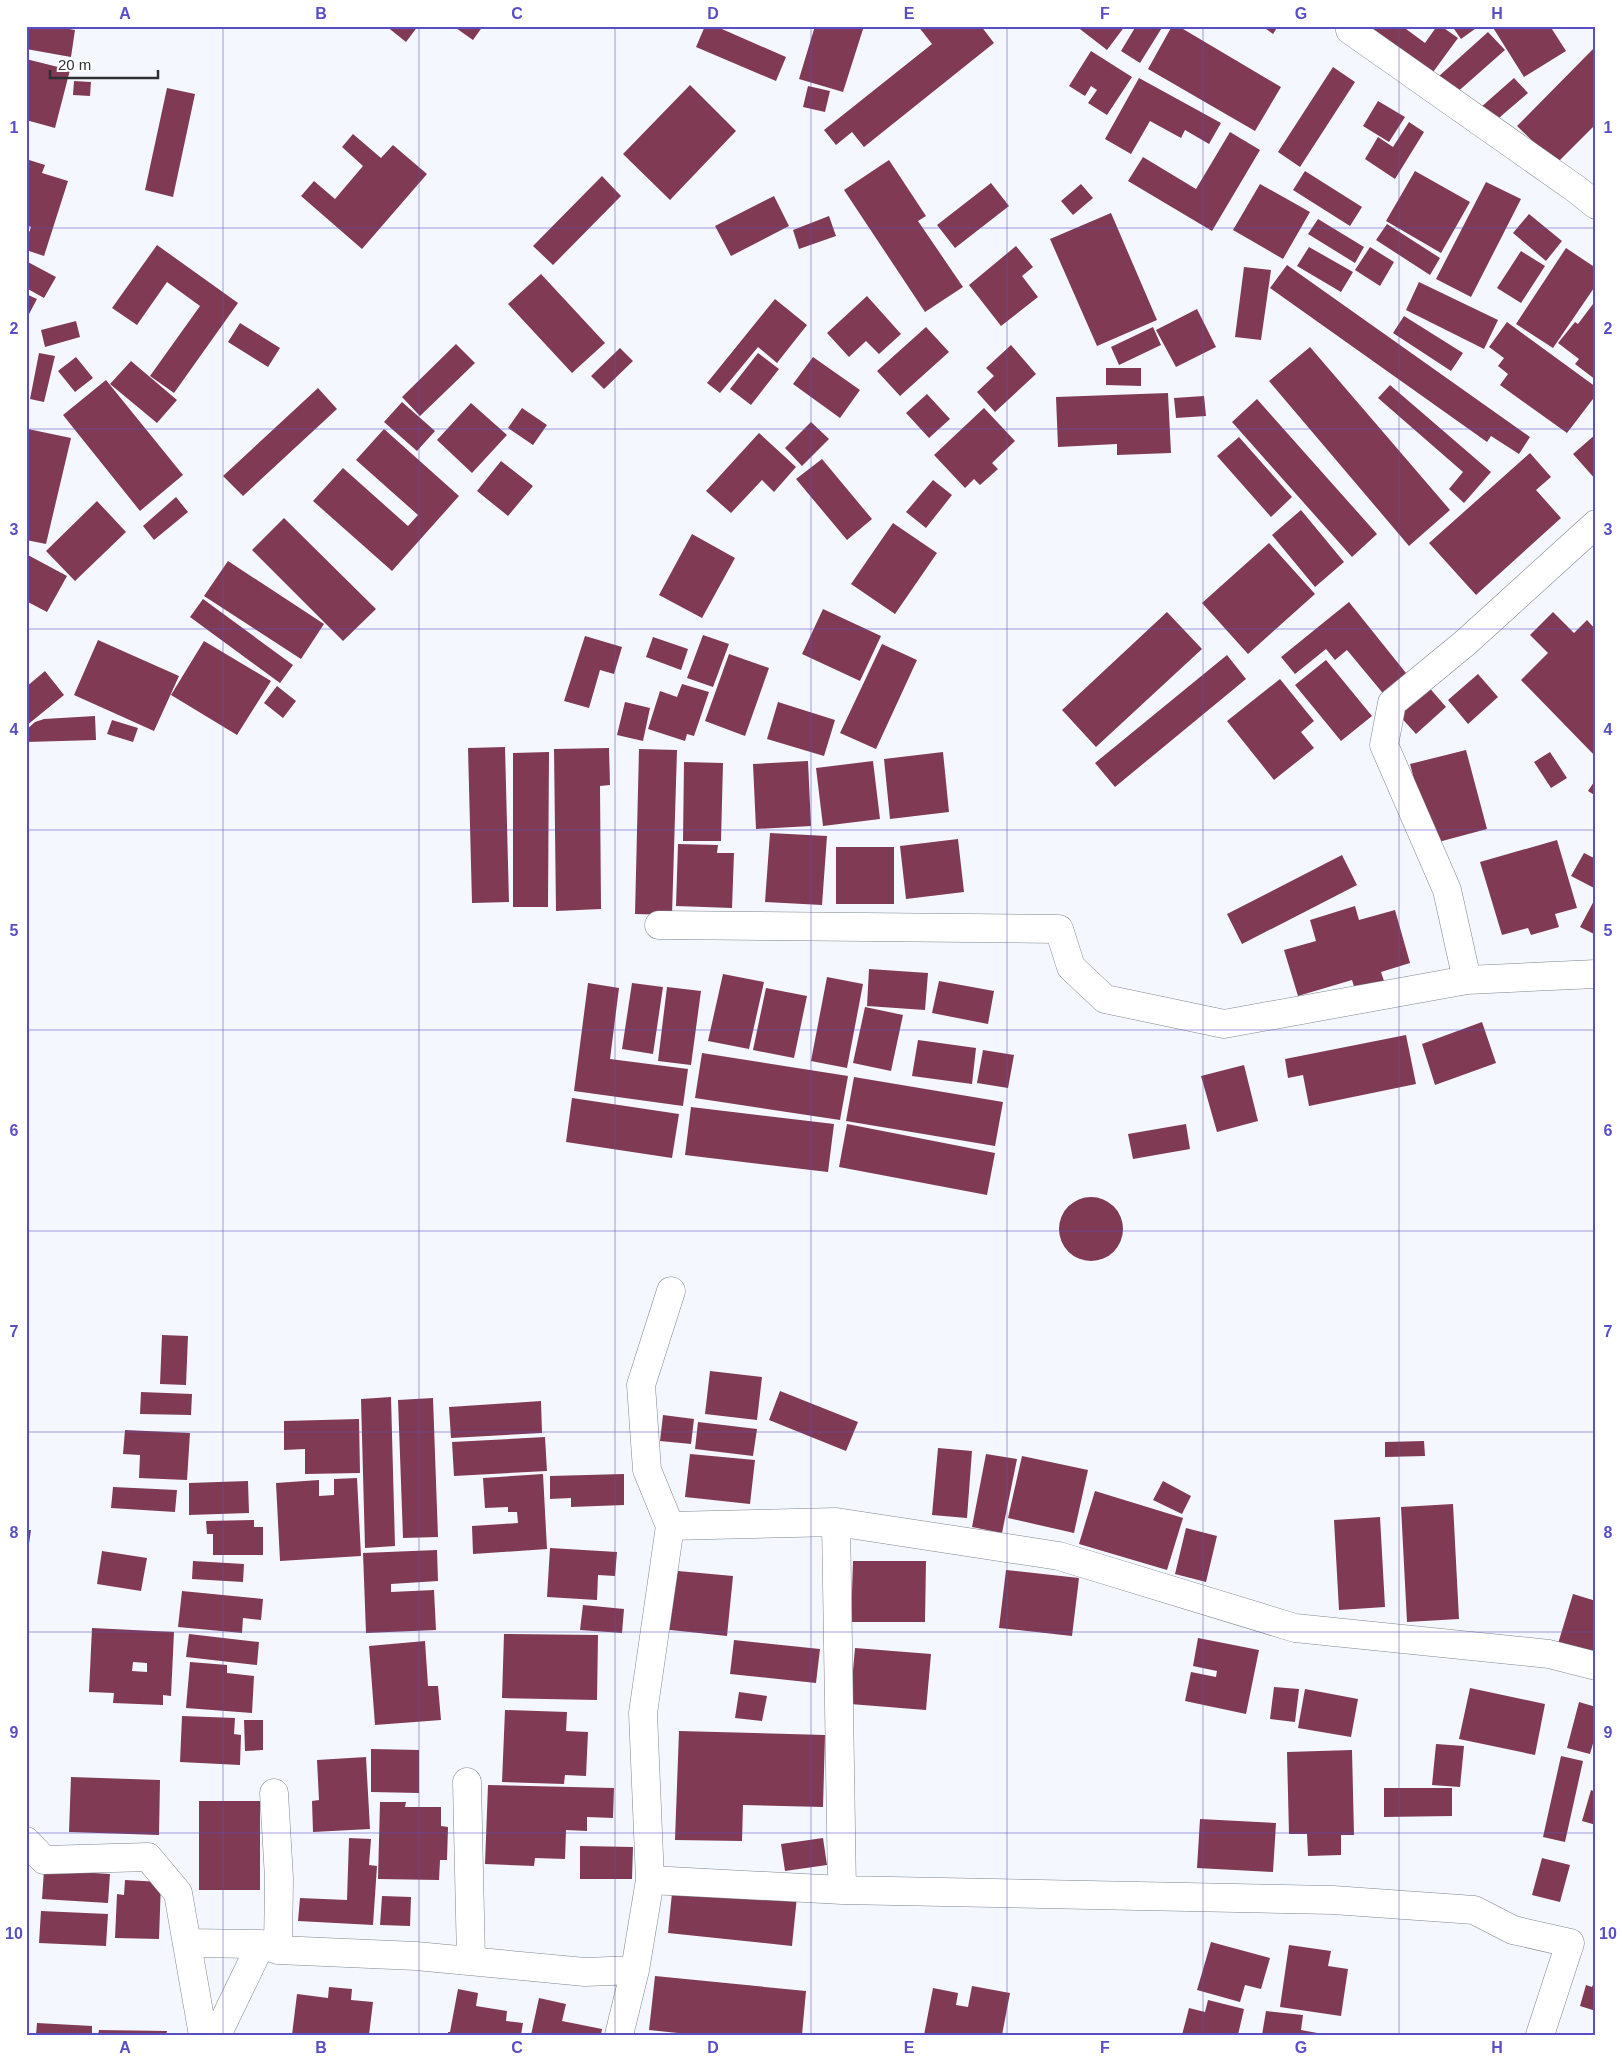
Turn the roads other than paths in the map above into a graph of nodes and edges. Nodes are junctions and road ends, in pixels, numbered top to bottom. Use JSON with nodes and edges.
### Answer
{"nodes":[{"id":1,"x":1350,"y":30,"type":"dead end"},
{"id":2,"x":1596,"y":206,"type":"edge"},
{"id":3,"x":1596,"y":524,"type":"edge"},
{"id":4,"x":659,"y":924,"type":"dead end"},
{"id":5,"x":1596,"y":974,"type":"edge"},
{"id":6,"x":1467,"y":980,"type":"junction"},
{"id":7,"x":671,"y":1290,"type":"dead end"},
{"id":8,"x":836,"y":1522,"type":"junction"},
{"id":9,"x":670,"y":1526,"type":"junction"},
{"id":10,"x":1596,"y":1666,"type":"edge"},
{"id":11,"x":467,"y":1782,"type":"dead end"},
{"id":12,"x":274,"y":1793,"type":"dead end"},
{"id":13,"x":26,"y":1841,"type":"edge"},
{"id":14,"x":650,"y":1880,"type":"junction"},
{"id":15,"x":842,"y":1890,"type":"junction"},
{"id":16,"x":188,"y":1943,"type":"junction"},
{"id":17,"x":270,"y":1947,"type":"junction"},
{"id":18,"x":471,"y":1960,"type":"junction"},
{"id":19,"x":635,"y":1970,"type":"junction"},
{"id":20,"x":203,"y":2035,"type":"edge"},
{"id":21,"x":217,"y":2035,"type":"edge"},
{"id":22,"x":619,"y":2035,"type":"edge"},
{"id":23,"x":1540,"y":2035,"type":"edge"}],
"edges":[{"from":1,"to":2,"type":"street"},
{"from":3,"to":6,"type":"street"},
{"from":4,"to":6,"type":"street"},
{"from":5,"to":6,"type":"street"},
{"from":7,"to":9,"type":"street"},
{"from":8,"to":9,"type":"street"},
{"from":8,"to":10,"type":"street"},
{"from":8,"to":15,"type":"street"},
{"from":9,"to":14,"type":"street"},
{"from":11,"to":18,"type":"street"},
{"from":12,"to":17,"type":"street"},
{"from":13,"to":16,"type":"street"},
{"from":14,"to":15,"type":"street"},
{"from":14,"to":19,"type":"street"},
{"from":15,"to":23,"type":"street"},
{"from":16,"to":17,"type":"street"},
{"from":16,"to":20,"type":"street"},
{"from":17,"to":18,"type":"street"},
{"from":17,"to":21,"type":"street"},
{"from":18,"to":19,"type":"street"},
{"from":19,"to":22,"type":"street"}]}
